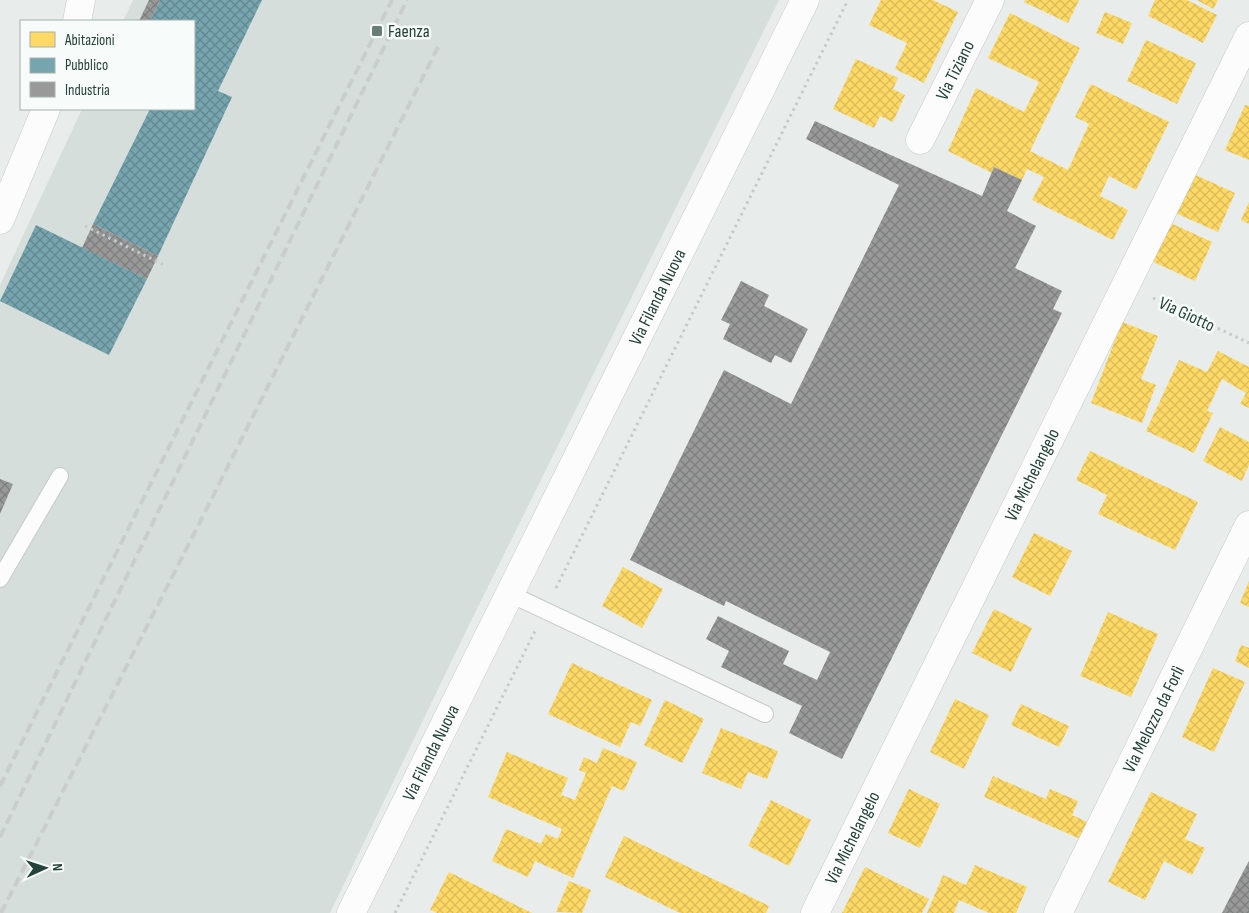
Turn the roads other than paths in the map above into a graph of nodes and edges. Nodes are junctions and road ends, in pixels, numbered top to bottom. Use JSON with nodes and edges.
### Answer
{"nodes":[{"id":1,"x":81,"y":0,"type":"edge"},
{"id":2,"x":805,"y":0,"type":"edge"},
{"id":3,"x":989,"y":0,"type":"edge"},
{"id":4,"x":77,"y":20,"type":"edge"},
{"id":5,"x":1249,"y":36,"type":"edge"},
{"id":6,"x":45,"y":110,"type":"edge"},
{"id":7,"x":920,"y":140,"type":"dead end"},
{"id":8,"x":10,"y":171,"type":"edge"},
{"id":9,"x":0,"y":220,"type":"edge"},
{"id":10,"x":60,"y":476,"type":"dead end"},
{"id":11,"x":1249,"y":526,"type":"edge"},
{"id":12,"x":0,"y":579,"type":"edge"},
{"id":13,"x":510,"y":594,"type":"junction"},
{"id":14,"x":765,"y":714,"type":"dead end"},
{"id":15,"x":351,"y":913,"type":"edge"},
{"id":16,"x":814,"y":913,"type":"edge"},
{"id":17,"x":1058,"y":913,"type":"edge"}],
"edges":[{"from":1,"to":4,"type":"street"},
{"from":2,"to":13,"type":"street","name":"Via Filanda Nuova"},
{"from":3,"to":7,"type":"street","name":"Via Tiziano"},
{"from":5,"to":16,"type":"street","name":"Via Michelangelo"},
{"from":6,"to":8,"type":"street"},
{"from":8,"to":9,"type":"street"},
{"from":10,"to":12,"type":"lane"},
{"from":11,"to":17,"type":"street","name":"Via Melozzo da Forlì"},
{"from":13,"to":14,"type":"lane"},
{"from":13,"to":15,"type":"street","name":"Via Filanda Nuova"}]}
